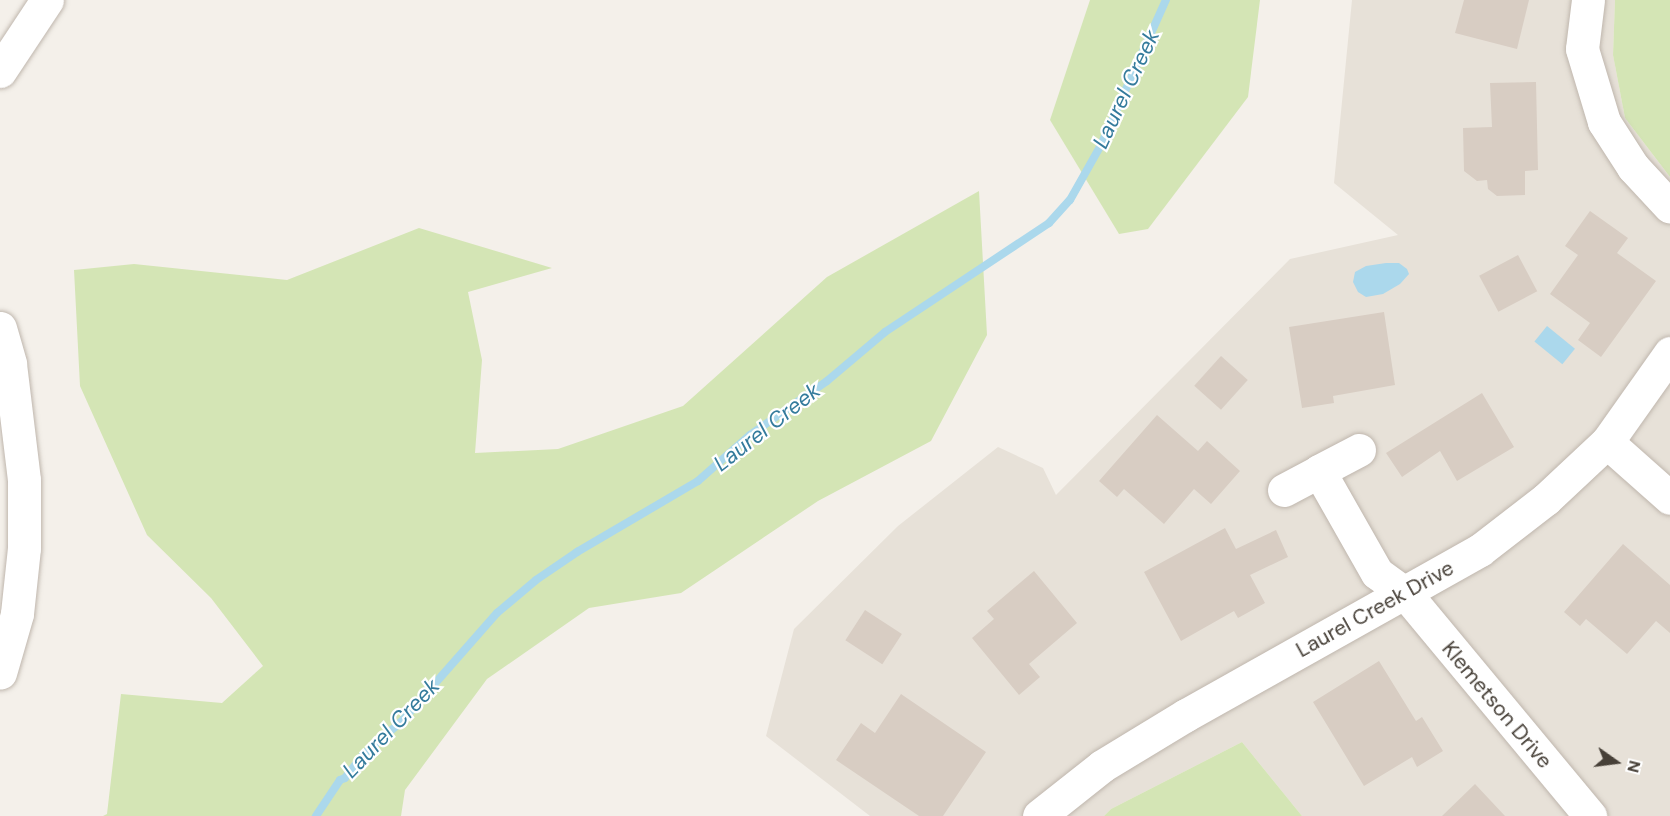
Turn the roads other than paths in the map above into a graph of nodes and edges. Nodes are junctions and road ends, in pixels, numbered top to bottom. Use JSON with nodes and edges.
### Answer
{"nodes":[{"id":1,"x":47,"y":0,"type":"edge"},
{"id":2,"x":1588,"y":0,"type":"edge"},
{"id":3,"x":0,"y":71,"type":"edge"},
{"id":4,"x":1670,"y":207,"type":"edge"},
{"id":5,"x":0,"y":328,"type":"edge"},
{"id":6,"x":1670,"y":353,"type":"edge"},
{"id":7,"x":1607,"y":442,"type":"junction"},
{"id":8,"x":1359,"y":450,"type":"dead end"},
{"id":9,"x":1319,"y":471,"type":"junction"},
{"id":10,"x":1284,"y":490,"type":"dead end"},
{"id":11,"x":1670,"y":498,"type":"edge"},
{"id":12,"x":1405,"y":594,"type":"junction"},
{"id":13,"x":0,"y":673,"type":"edge"},
{"id":14,"x":1039,"y":816,"type":"edge"},
{"id":15,"x":1590,"y":816,"type":"edge"}],
"edges":[{"from":1,"to":3,"type":"street"},
{"from":2,"to":4,"type":"street"},
{"from":5,"to":13,"type":"street"},
{"from":6,"to":7,"type":"street","name":"Laurel Creek Drive"},
{"from":7,"to":11,"type":"street"},
{"from":7,"to":12,"type":"street","name":"Laurel Creek Drive"},
{"from":8,"to":9,"type":"street"},
{"from":9,"to":10,"type":"street"},
{"from":9,"to":12,"type":"street","name":"Klemetson Drive"},
{"from":12,"to":14,"type":"street","name":"Laurel Creek Drive"},
{"from":12,"to":15,"type":"street","name":"Klemetson Drive"}]}
